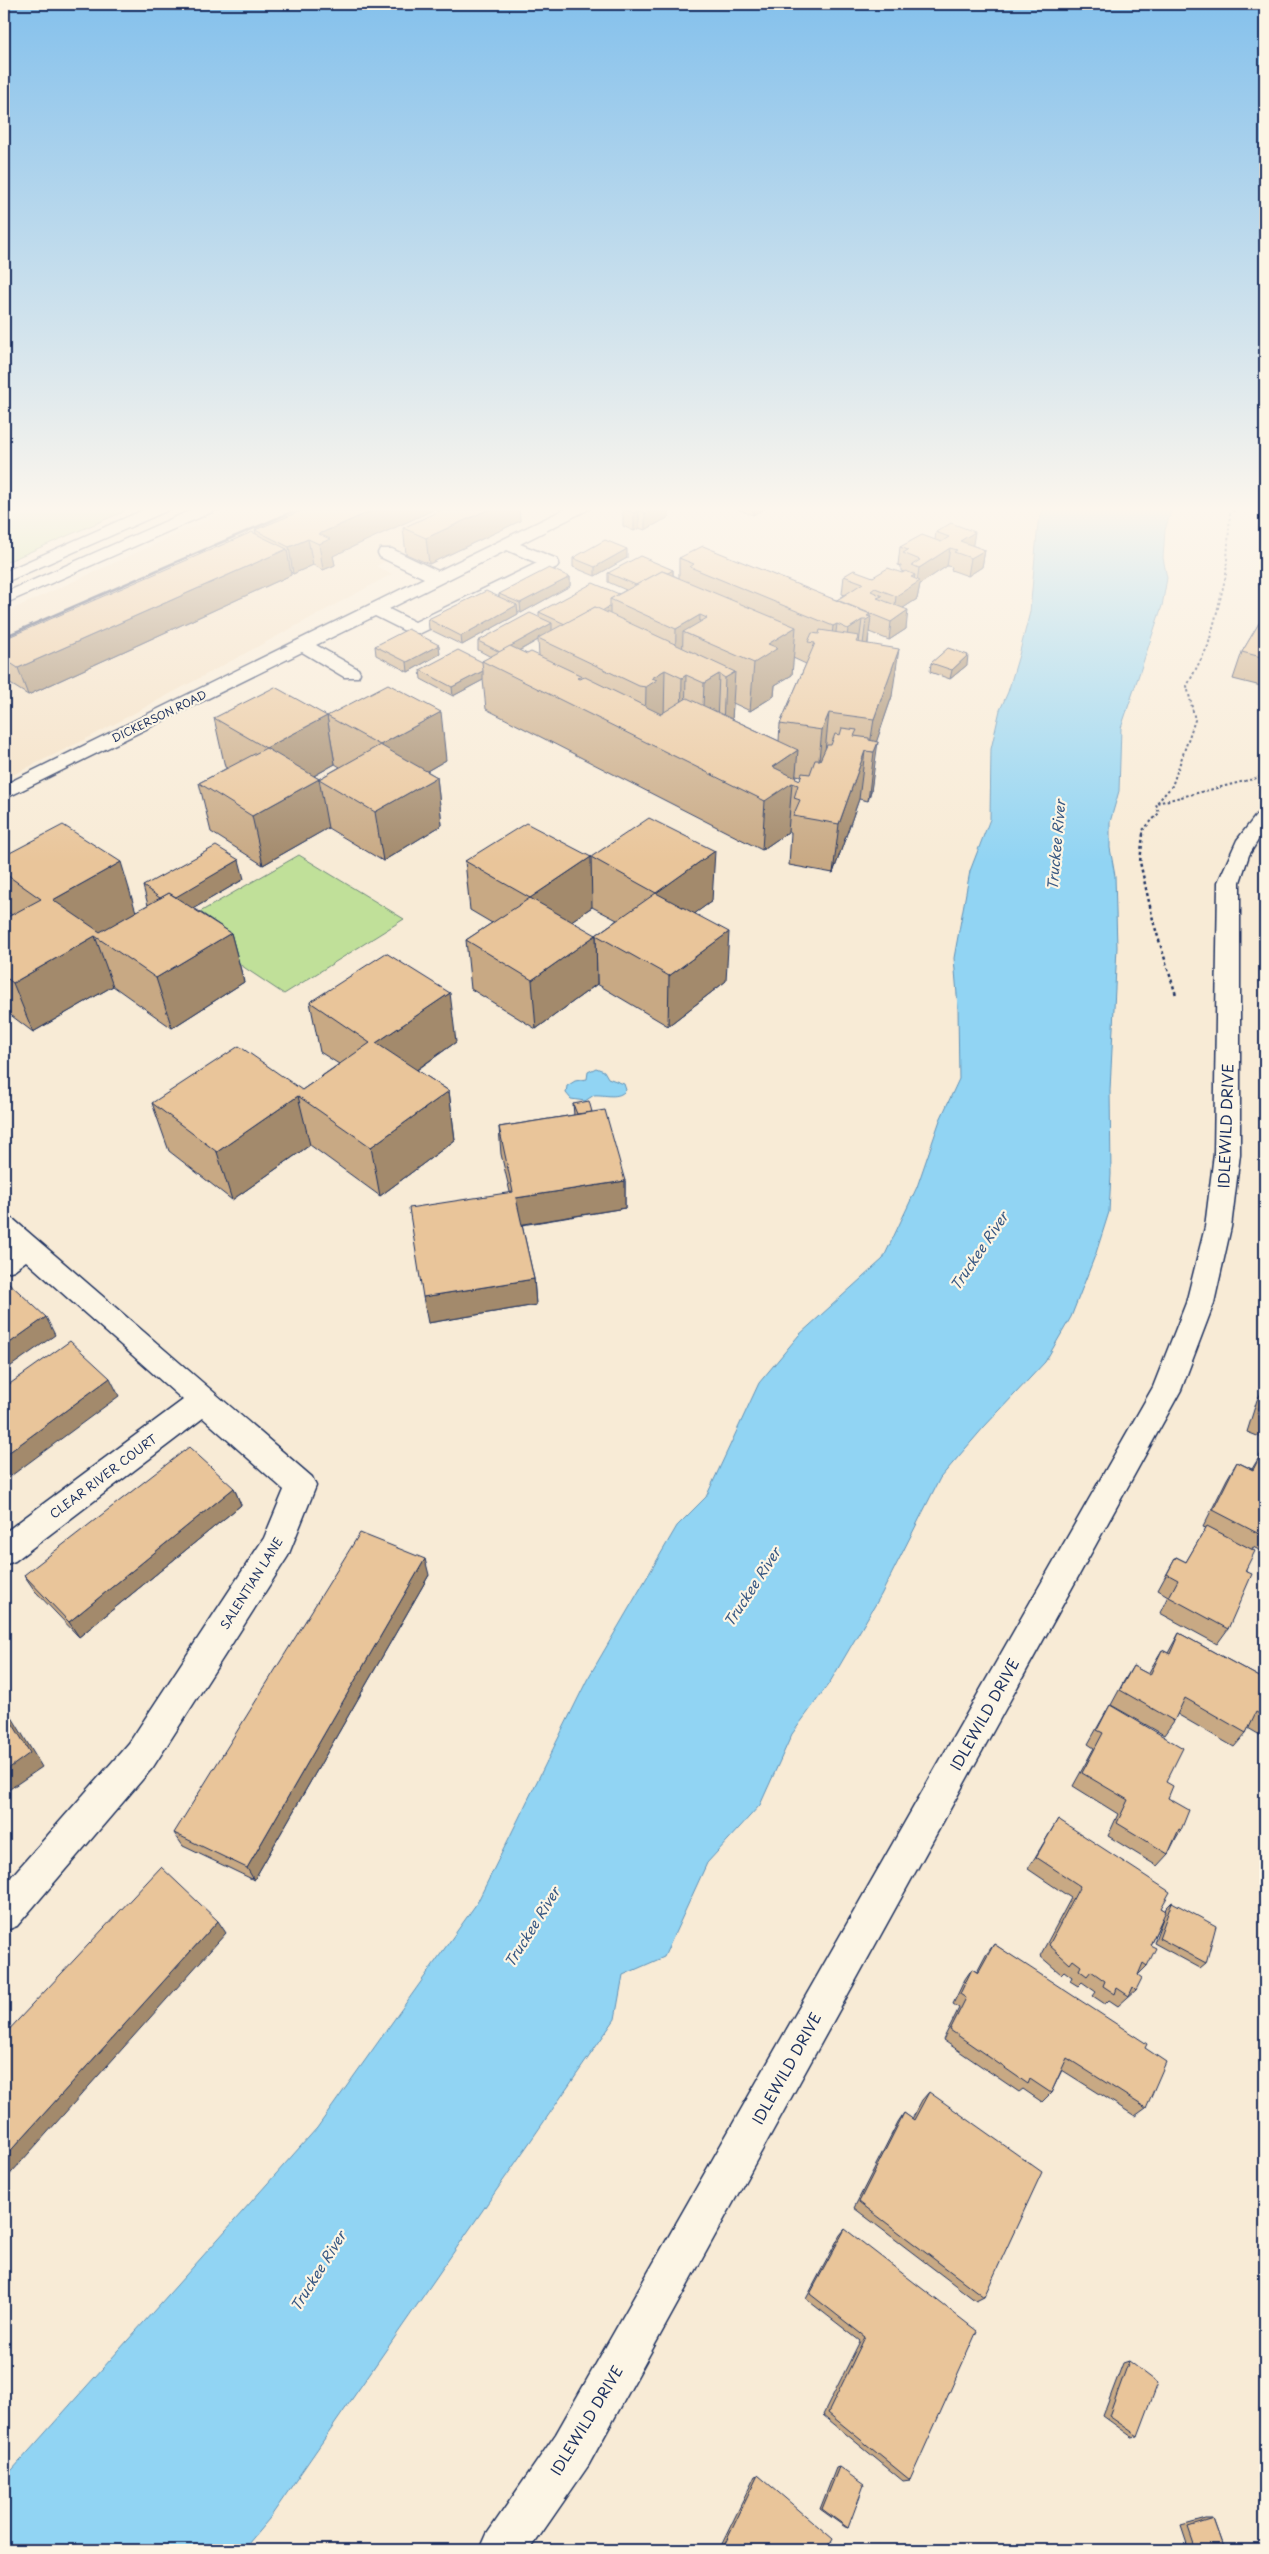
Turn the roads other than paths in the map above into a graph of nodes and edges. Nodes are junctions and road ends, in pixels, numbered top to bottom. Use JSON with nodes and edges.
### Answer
{"nodes":[{"id":1,"x":343,"y":625,"type":"edge"},
{"id":2,"x":407,"y":625,"type":"edge"},
{"id":3,"x":423,"y":625,"type":"edge"},
{"id":4,"x":303,"y":645,"type":"junction"},
{"id":5,"x":351,"y":673,"type":"dead end"},
{"id":6,"x":4,"y":793,"type":"edge"},
{"id":7,"x":1265,"y":818,"type":"edge"},
{"id":8,"x":4,"y":1226,"type":"edge"},
{"id":9,"x":16,"y":1255,"type":"edge"},
{"id":10,"x":203,"y":1400,"type":"junction"},
{"id":11,"x":4,"y":1551,"type":"edge"},
{"id":12,"x":4,"y":1913,"type":"edge"},
{"id":13,"x":503,"y":2550,"type":"edge"}],
"edges":[{"from":1,"to":4,"type":"street","name":"DICKERSON ROAD"},
{"from":2,"to":3,"type":"street"},
{"from":4,"to":5,"type":"street"},
{"from":4,"to":6,"type":"street","name":"DICKERSON ROAD"},
{"from":7,"to":13,"type":"street","name":"IDLEWILD DRIVE"},
{"from":8,"to":9,"type":"street","name":"SALENTIAN LANE"},
{"from":9,"to":10,"type":"street","name":"SALENTIAN LANE"},
{"from":10,"to":11,"type":"street","name":"CLEAR RIVER COURT"},
{"from":10,"to":12,"type":"street","name":"SALENTIAN LANE"}]}
